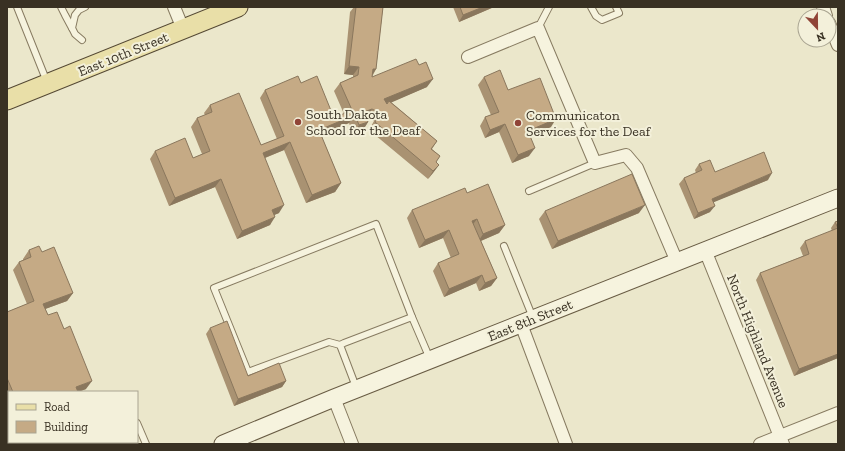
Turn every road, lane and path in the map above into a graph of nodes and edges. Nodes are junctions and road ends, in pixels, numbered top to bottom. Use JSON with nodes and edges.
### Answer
{"nodes":[{"id":1,"x":17,"y":7,"type":"edge"},
{"id":2,"x":62,"y":7,"type":"edge"},
{"id":3,"x":85,"y":7,"type":"edge"},
{"id":4,"x":174,"y":7,"type":"edge"},
{"id":5,"x":238,"y":7,"type":"edge"},
{"id":6,"x":549,"y":7,"type":"edge"},
{"id":7,"x":591,"y":7,"type":"edge"},
{"id":8,"x":616,"y":7,"type":"edge"},
{"id":9,"x":72,"y":28,"type":"junction"},
{"id":10,"x":538,"y":28,"type":"junction"},
{"id":11,"x":183,"y":29,"type":"junction"},
{"id":12,"x":82,"y":40,"type":"dead end"},
{"id":13,"x":468,"y":57,"type":"dead end"},
{"id":14,"x":47,"y":84,"type":"junction"},
{"id":15,"x":7,"y":100,"type":"edge"},
{"id":16,"x":595,"y":163,"type":"junction"},
{"id":17,"x":529,"y":191,"type":"dead end"},
{"id":18,"x":838,"y":198,"type":"edge"},
{"id":19,"x":504,"y":246,"type":"dead end"},
{"id":20,"x":705,"y":250,"type":"junction"},
{"id":21,"x":677,"y":262,"type":"junction"},
{"id":22,"x":412,"y":317,"type":"junction"},
{"id":23,"x":527,"y":322,"type":"junction"},
{"id":24,"x":340,"y":345,"type":"junction"},
{"id":25,"x":431,"y":360,"type":"junction"},
{"id":26,"x":357,"y":389,"type":"junction"},
{"id":27,"x":334,"y":398,"type":"junction"},
{"id":28,"x":838,"y":413,"type":"edge"},
{"id":29,"x":138,"y":425,"type":"edge"},
{"id":30,"x":782,"y":440,"type":"edge"},
{"id":31,"x":146,"y":444,"type":"edge"},
{"id":32,"x":223,"y":444,"type":"edge"},
{"id":33,"x":352,"y":444,"type":"edge"},
{"id":34,"x":566,"y":444,"type":"edge"},
{"id":35,"x":760,"y":444,"type":"edge"}],
"edges":[{"from":1,"to":14,"type":"lane"},
{"from":2,"to":9,"type":"lane"},
{"from":3,"to":9,"type":"lane"},
{"from":4,"to":11,"type":"street"},
{"from":5,"to":11,"type":"main road","name":"East 10th Street"},
{"from":6,"to":10,"type":"lane"},
{"from":7,"to":8,"type":"lane"},
{"from":9,"to":12,"type":"lane"},
{"from":10,"to":13,"type":"street"},
{"from":10,"to":16,"type":"street"},
{"from":11,"to":14,"type":"main road","name":"East 10th Street"},
{"from":14,"to":15,"type":"main road","name":"East 10th Street"},
{"from":16,"to":17,"type":"lane"},
{"from":16,"to":21,"type":"street"},
{"from":18,"to":20,"type":"street","name":"East 8th Street"},
{"from":19,"to":23,"type":"lane"},
{"from":20,"to":21,"type":"street","name":"East 8th Street"},
{"from":20,"to":30,"type":"street","name":"North Highland Avenue"},
{"from":21,"to":23,"type":"street","name":"East 8th Street"},
{"from":22,"to":24,"type":"lane"},
{"from":22,"to":24,"type":"lane"},
{"from":22,"to":25,"type":"lane"},
{"from":23,"to":25,"type":"street","name":"East 8th Street"},
{"from":23,"to":34,"type":"street"},
{"from":24,"to":26,"type":"lane"},
{"from":25,"to":26,"type":"street","name":"East 8th Street"},
{"from":26,"to":27,"type":"street","name":"East 8th Street"},
{"from":27,"to":32,"type":"street","name":"East 8th Street"},
{"from":27,"to":33,"type":"street"},
{"from":28,"to":30,"type":"street"},
{"from":29,"to":31,"type":"lane"},
{"from":30,"to":35,"type":"street"}]}
